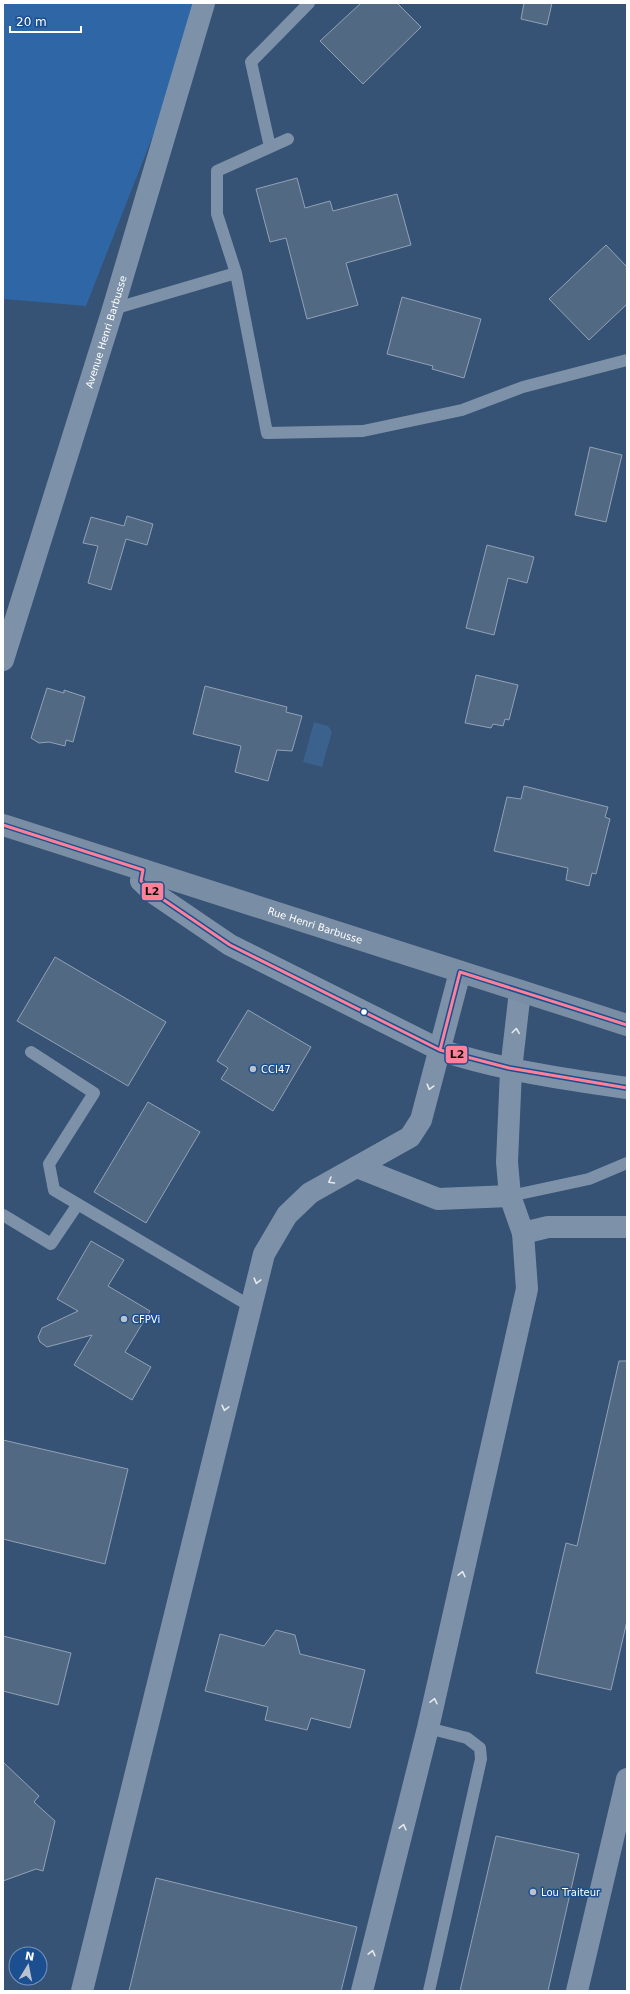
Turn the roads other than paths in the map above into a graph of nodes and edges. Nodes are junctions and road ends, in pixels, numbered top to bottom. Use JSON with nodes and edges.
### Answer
{"nodes":[{"id":1,"x":204,"y":3,"type":"edge"},
{"id":2,"x":309,"y":3,"type":"edge"},
{"id":3,"x":288,"y":139,"type":"dead end"},
{"id":4,"x":270,"y":147,"type":"junction"},
{"id":5,"x":236,"y":273,"type":"junction"},
{"id":6,"x":113,"y":309,"type":"junction"},
{"id":7,"x":627,"y":360,"type":"edge"},
{"id":8,"x":3,"y":660,"type":"edge"},
{"id":9,"x":3,"y":825,"type":"edge"},
{"id":10,"x":143,"y":870,"type":"junction"},
{"id":11,"x":460,"y":972,"type":"junction"},
{"id":12,"x":520,"y":991,"type":"junction"},
{"id":13,"x":627,"y":1025,"type":"edge"},
{"id":14,"x":440,"y":1050,"type":"junction"},
{"id":15,"x":31,"y":1052,"type":"dead end"},
{"id":16,"x":511,"y":1070,"type":"junction"},
{"id":17,"x":627,"y":1088,"type":"edge"},
{"id":18,"x":627,"y":1163,"type":"edge"},
{"id":19,"x":357,"y":1167,"type":"junction"},
{"id":20,"x":510,"y":1196,"type":"junction"},
{"id":21,"x":78,"y":1204,"type":"junction"},
{"id":22,"x":3,"y":1215,"type":"edge"},
{"id":23,"x":627,"y":1227,"type":"edge"},
{"id":24,"x":523,"y":1233,"type":"junction"},
{"id":25,"x":250,"y":1306,"type":"junction"},
{"id":26,"x":428,"y":1728,"type":"junction"},
{"id":27,"x":627,"y":1779,"type":"edge"},
{"id":28,"x":82,"y":1991,"type":"edge"},
{"id":29,"x":362,"y":1991,"type":"edge"},
{"id":30,"x":429,"y":1991,"type":"edge"},
{"id":31,"x":578,"y":1991,"type":"edge"}],
"edges":[{"from":1,"to":6,"type":"street","name":"Avenue Henri Barbusse"},
{"from":2,"to":4,"type":"lane"},
{"from":3,"to":4,"type":"lane"},
{"from":4,"to":5,"type":"lane"},
{"from":5,"to":6,"type":"lane"},
{"from":5,"to":7,"type":"lane"},
{"from":6,"to":8,"type":"street","name":"Avenue Henri Barbusse"},
{"from":9,"to":10,"type":"main road","name":"Rue Henri Barbusse"},
{"from":10,"to":11,"type":"main road","name":"Rue Henri Barbusse"},
{"from":10,"to":14,"type":"street"},
{"from":11,"to":12,"type":"main road","name":"Rue Henri Barbusse"},
{"from":11,"to":14,"type":"street"},
{"from":12,"to":13,"type":"main road","name":"Rue Henri Barbusse"},
{"from":16,"to":12,"type":"street","one_way":true},
{"from":14,"to":16,"type":"street"},
{"from":14,"to":19,"type":"street","one_way":true},
{"from":15,"to":21,"type":"lane"},
{"from":16,"to":17,"type":"street"},
{"from":16,"to":20,"type":"street"},
{"from":18,"to":20,"type":"lane"},
{"from":19,"to":20,"type":"street"},
{"from":19,"to":25,"type":"street","one_way":true},
{"from":20,"to":24,"type":"street"},
{"from":21,"to":22,"type":"lane"},
{"from":21,"to":25,"type":"lane"},
{"from":23,"to":24,"type":"street"},
{"from":26,"to":24,"type":"street","one_way":true},
{"from":25,"to":28,"type":"street","one_way":true},
{"from":29,"to":26,"type":"street","one_way":true},
{"from":26,"to":30,"type":"lane"},
{"from":27,"to":31,"type":"street"}]}
